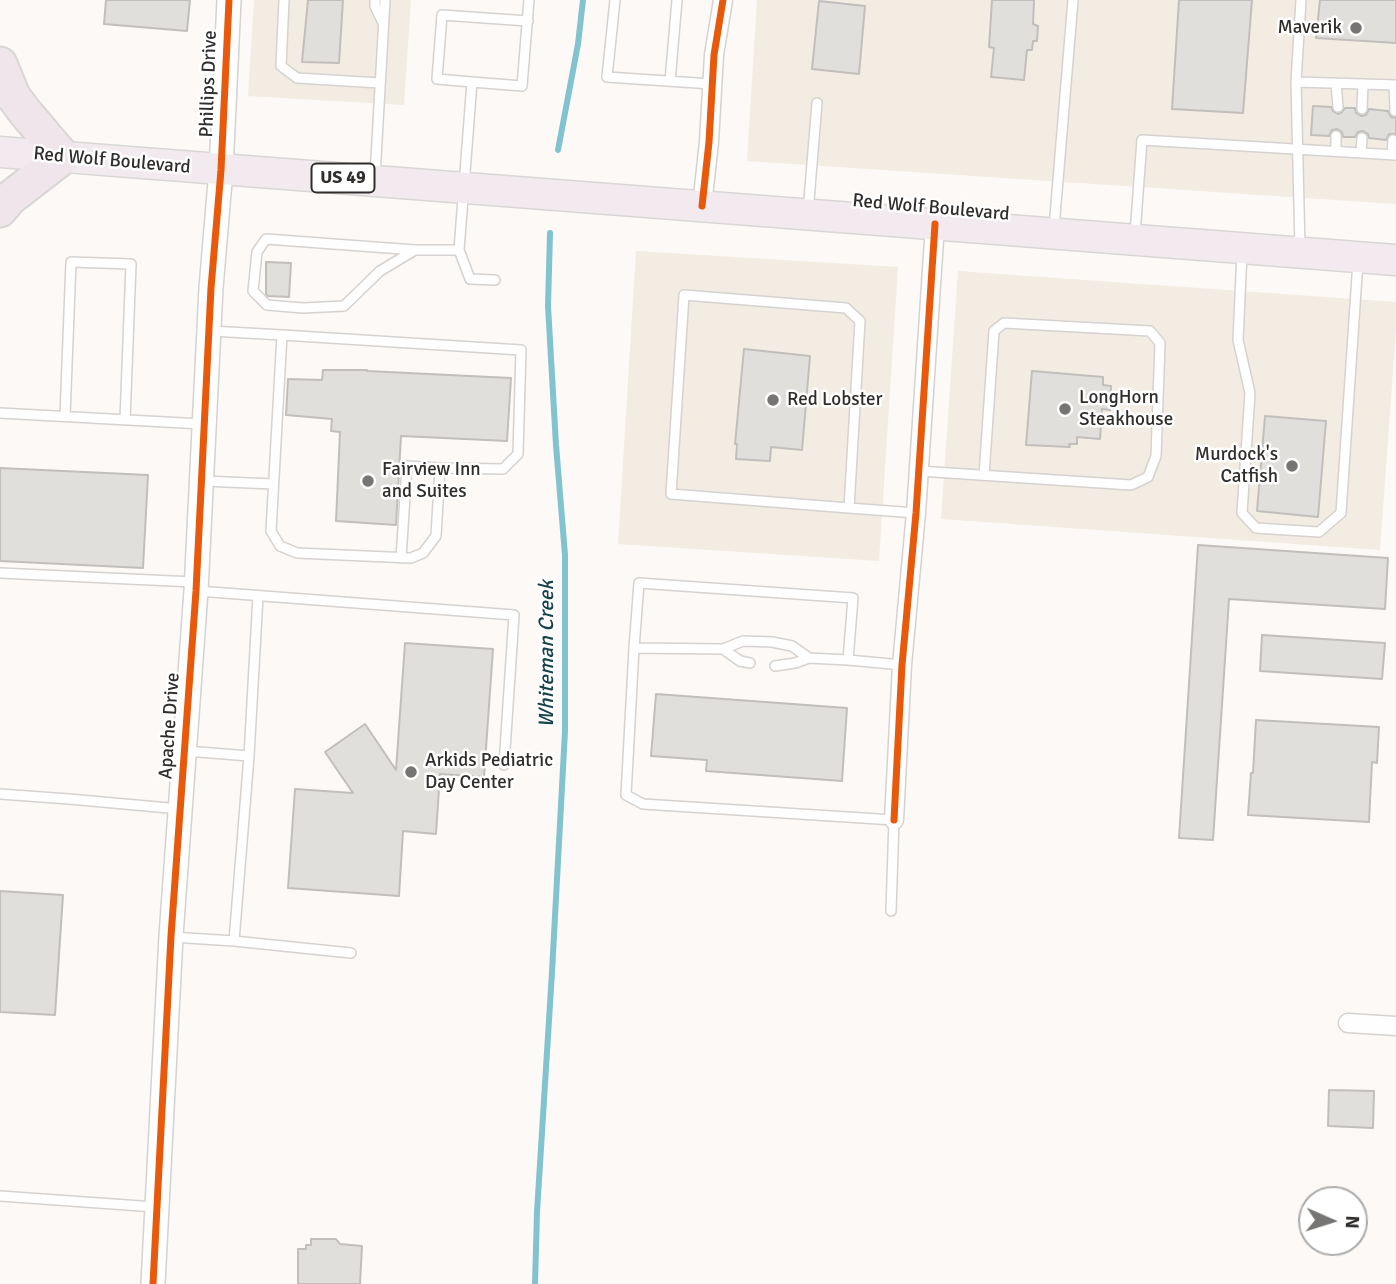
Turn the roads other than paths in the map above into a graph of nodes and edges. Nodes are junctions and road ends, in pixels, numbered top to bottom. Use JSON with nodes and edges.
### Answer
{"nodes":[{"id":1,"x":229,"y":0,"type":"edge"},
{"id":2,"x":284,"y":0,"type":"edge"},
{"id":3,"x":375,"y":0,"type":"edge"},
{"id":4,"x":385,"y":0,"type":"edge"},
{"id":5,"x":529,"y":0,"type":"edge"},
{"id":6,"x":615,"y":0,"type":"edge"},
{"id":7,"x":677,"y":0,"type":"edge"},
{"id":8,"x":723,"y":0,"type":"edge"},
{"id":9,"x":1073,"y":0,"type":"edge"},
{"id":10,"x":1301,"y":0,"type":"edge"},
{"id":11,"x":528,"y":21,"type":"junction"},
{"id":12,"x":384,"y":25,"type":"junction"},
{"id":13,"x":0,"y":64,"type":"edge"},
{"id":14,"x":670,"y":81,"type":"junction"},
{"id":15,"x":472,"y":82,"type":"junction"},
{"id":16,"x":1296,"y":82,"type":"junction"},
{"id":17,"x":380,"y":83,"type":"junction"},
{"id":18,"x":1336,"y":83,"type":"junction"},
{"id":19,"x":712,"y":84,"type":"junction"},
{"id":20,"x":1363,"y":84,"type":"junction"},
{"id":21,"x":1395,"y":85,"type":"edge"},
{"id":22,"x":817,"y":103,"type":"dead end"},
{"id":23,"x":1338,"y":107,"type":"dead end"},
{"id":24,"x":1362,"y":109,"type":"dead end"},
{"id":25,"x":1395,"y":111,"type":"edge"},
{"id":26,"x":1336,"y":136,"type":"dead end"},
{"id":27,"x":1362,"y":138,"type":"dead end"},
{"id":28,"x":1393,"y":140,"type":"dead end"},
{"id":29,"x":1297,"y":149,"type":"junction"},
{"id":30,"x":1336,"y":151,"type":"junction"},
{"id":31,"x":0,"y":152,"type":"edge"},
{"id":32,"x":1361,"y":153,"type":"junction"},
{"id":33,"x":1394,"y":155,"type":"edge"},
{"id":34,"x":63,"y":157,"type":"junction"},
{"id":35,"x":221,"y":170,"type":"junction"},
{"id":36,"x":374,"y":180,"type":"junction"},
{"id":37,"x":464,"y":187,"type":"junction"},
{"id":38,"x":702,"y":206,"type":"junction"},
{"id":39,"x":0,"y":210,"type":"edge"},
{"id":40,"x":808,"y":213,"type":"junction"},
{"id":41,"x":935,"y":224,"type":"junction"},
{"id":42,"x":1054,"y":233,"type":"junction"},
{"id":43,"x":1135,"y":239,"type":"junction"},
{"id":44,"x":1242,"y":248,"type":"junction"},
{"id":45,"x":415,"y":250,"type":"junction"},
{"id":46,"x":459,"y":250,"type":"junction"},
{"id":47,"x":1300,"y":253,"type":"junction"},
{"id":48,"x":1358,"y":257,"type":"junction"},
{"id":49,"x":1396,"y":260,"type":"edge"},
{"id":50,"x":495,"y":280,"type":"dead end"},
{"id":51,"x":209,"y":331,"type":"junction"},
{"id":52,"x":282,"y":335,"type":"junction"},
{"id":53,"x":0,"y":413,"type":"edge"},
{"id":54,"x":65,"y":416,"type":"junction"},
{"id":55,"x":125,"y":420,"type":"junction"},
{"id":56,"x":204,"y":424,"type":"junction"},
{"id":57,"x":440,"y":468,"type":"junction"},
{"id":58,"x":919,"y":471,"type":"junction"},
{"id":59,"x":984,"y":475,"type":"junction"},
{"id":60,"x":201,"y":481,"type":"junction"},
{"id":61,"x":273,"y":484,"type":"junction"},
{"id":62,"x":849,"y":508,"type":"junction"},
{"id":63,"x":916,"y":513,"type":"junction"},
{"id":64,"x":401,"y":558,"type":"junction"},
{"id":65,"x":0,"y":573,"type":"edge"},
{"id":66,"x":196,"y":586,"type":"junction"},
{"id":67,"x":258,"y":597,"type":"junction"},
{"id":68,"x":634,"y":648,"type":"junction"},
{"id":69,"x":723,"y":649,"type":"junction"},
{"id":70,"x":809,"y":658,"type":"junction"},
{"id":71,"x":848,"y":660,"type":"junction"},
{"id":72,"x":750,"y":663,"type":"dead end"},
{"id":73,"x":902,"y":665,"type":"junction"},
{"id":74,"x":775,"y":666,"type":"dead end"},
{"id":75,"x":184,"y":751,"type":"junction"},
{"id":76,"x":249,"y":756,"type":"junction"},
{"id":77,"x":504,"y":765,"type":"dead end"},
{"id":78,"x":0,"y":794,"type":"edge"},
{"id":79,"x":180,"y":809,"type":"junction"},
{"id":80,"x":894,"y":820,"type":"junction"},
{"id":81,"x":891,"y":911,"type":"dead end"},
{"id":82,"x":171,"y":936,"type":"junction"},
{"id":83,"x":234,"y":942,"type":"junction"},
{"id":84,"x":351,"y":953,"type":"dead end"},
{"id":85,"x":1348,"y":1023,"type":"dead end"},
{"id":86,"x":1396,"y":1026,"type":"edge"},
{"id":87,"x":0,"y":1196,"type":"edge"},
{"id":88,"x":157,"y":1207,"type":"junction"},
{"id":89,"x":153,"y":1284,"type":"edge"}],
"edges":[{"from":1,"to":35,"type":"street","name":"Phillips Drive"},
{"from":2,"to":17,"type":"lane"},
{"from":3,"to":12,"type":"lane"},
{"from":4,"to":12,"type":"lane"},
{"from":5,"to":11,"type":"lane"},
{"from":6,"to":14,"type":"lane"},
{"from":7,"to":14,"type":"lane"},
{"from":8,"to":19,"type":"street"},
{"from":9,"to":42,"type":"lane"},
{"from":10,"to":16,"type":"lane"},
{"from":11,"to":15,"type":"lane"},
{"from":11,"to":15,"type":"lane"},
{"from":12,"to":17,"type":"lane"},
{"from":13,"to":34,"type":"highway"},
{"from":14,"to":19,"type":"lane"},
{"from":15,"to":37,"type":"lane"},
{"from":16,"to":18,"type":"lane"},
{"from":16,"to":29,"type":"lane"},
{"from":17,"to":36,"type":"lane"},
{"from":18,"to":20,"type":"lane"},
{"from":18,"to":23,"type":"lane"},
{"from":19,"to":38,"type":"street"},
{"from":20,"to":21,"type":"lane"},
{"from":20,"to":24,"type":"lane"},
{"from":21,"to":25,"type":"lane"},
{"from":22,"to":40,"type":"lane"},
{"from":26,"to":30,"type":"lane"},
{"from":27,"to":32,"type":"lane"},
{"from":28,"to":33,"type":"lane"},
{"from":29,"to":30,"type":"lane"},
{"from":29,"to":43,"type":"lane"},
{"from":29,"to":47,"type":"lane"},
{"from":30,"to":32,"type":"lane"},
{"from":31,"to":34,"type":"highway","name":"Red Wolf Boulevard","number":"US 49"},
{"from":32,"to":33,"type":"lane"},
{"from":34,"to":35,"type":"highway","name":"Red Wolf Boulevard","number":"US 49"},
{"from":34,"to":39,"type":"highway"},
{"from":35,"to":36,"type":"highway","name":"Red Wolf Boulevard","number":"US 49"},
{"from":35,"to":51,"type":"street","name":"Apache Drive"},
{"from":36,"to":37,"type":"highway","name":"Red Wolf Boulevard","number":"US 49"},
{"from":37,"to":38,"type":"highway","name":"Red Wolf Boulevard","number":"US 49"},
{"from":37,"to":46,"type":"lane"},
{"from":38,"to":40,"type":"highway","name":"Red Wolf Boulevard","number":"US 49"},
{"from":40,"to":41,"type":"highway","name":"Red Wolf Boulevard","number":"US 49"},
{"from":41,"to":42,"type":"highway","name":"Red Wolf Boulevard","number":"US 49"},
{"from":41,"to":58,"type":"street"},
{"from":42,"to":43,"type":"highway","name":"Red Wolf Boulevard","number":"US 49"},
{"from":43,"to":44,"type":"highway","name":"Red Wolf Boulevard","number":"US 49"},
{"from":44,"to":47,"type":"highway","name":"Red Wolf Boulevard","number":"US 49"},
{"from":44,"to":48,"type":"lane"},
{"from":45,"to":45,"type":"lane"},
{"from":45,"to":46,"type":"lane"},
{"from":46,"to":50,"type":"lane"},
{"from":47,"to":48,"type":"highway","name":"Red Wolf Boulevard","number":"US 49"},
{"from":48,"to":49,"type":"highway","name":"Red Wolf Boulevard","number":"US 49"},
{"from":51,"to":52,"type":"lane"},
{"from":51,"to":56,"type":"street","name":"Apache Drive"},
{"from":52,"to":57,"type":"lane"},
{"from":52,"to":61,"type":"lane"},
{"from":53,"to":54,"type":"lane"},
{"from":54,"to":55,"type":"lane"},
{"from":54,"to":55,"type":"lane"},
{"from":55,"to":56,"type":"lane"},
{"from":56,"to":60,"type":"street","name":"Apache Drive"},
{"from":57,"to":64,"type":"lane"},
{"from":57,"to":64,"type":"lane"},
{"from":58,"to":59,"type":"lane"},
{"from":58,"to":63,"type":"street"},
{"from":59,"to":59,"type":"lane"},
{"from":60,"to":61,"type":"lane"},
{"from":60,"to":66,"type":"street","name":"Apache Drive"},
{"from":61,"to":64,"type":"lane"},
{"from":62,"to":62,"type":"lane"},
{"from":62,"to":63,"type":"lane"},
{"from":63,"to":73,"type":"street"},
{"from":65,"to":66,"type":"lane"},
{"from":66,"to":67,"type":"lane"},
{"from":66,"to":75,"type":"street","name":"Apache Drive"},
{"from":67,"to":76,"type":"lane"},
{"from":67,"to":77,"type":"lane"},
{"from":68,"to":69,"type":"lane"},
{"from":68,"to":71,"type":"lane"},
{"from":68,"to":80,"type":"lane"},
{"from":69,"to":70,"type":"lane"},
{"from":69,"to":72,"type":"lane"},
{"from":70,"to":71,"type":"lane"},
{"from":70,"to":74,"type":"lane"},
{"from":71,"to":73,"type":"lane"},
{"from":73,"to":80,"type":"street"},
{"from":75,"to":76,"type":"lane"},
{"from":75,"to":79,"type":"street","name":"Apache Drive"},
{"from":76,"to":83,"type":"lane"},
{"from":78,"to":79,"type":"lane"},
{"from":79,"to":82,"type":"street","name":"Apache Drive"},
{"from":80,"to":81,"type":"lane"},
{"from":82,"to":83,"type":"lane"},
{"from":82,"to":88,"type":"street","name":"Apache Drive"},
{"from":83,"to":84,"type":"lane"},
{"from":85,"to":86,"type":"street"},
{"from":87,"to":88,"type":"lane"},
{"from":88,"to":89,"type":"street","name":"Apache Drive"}]}
